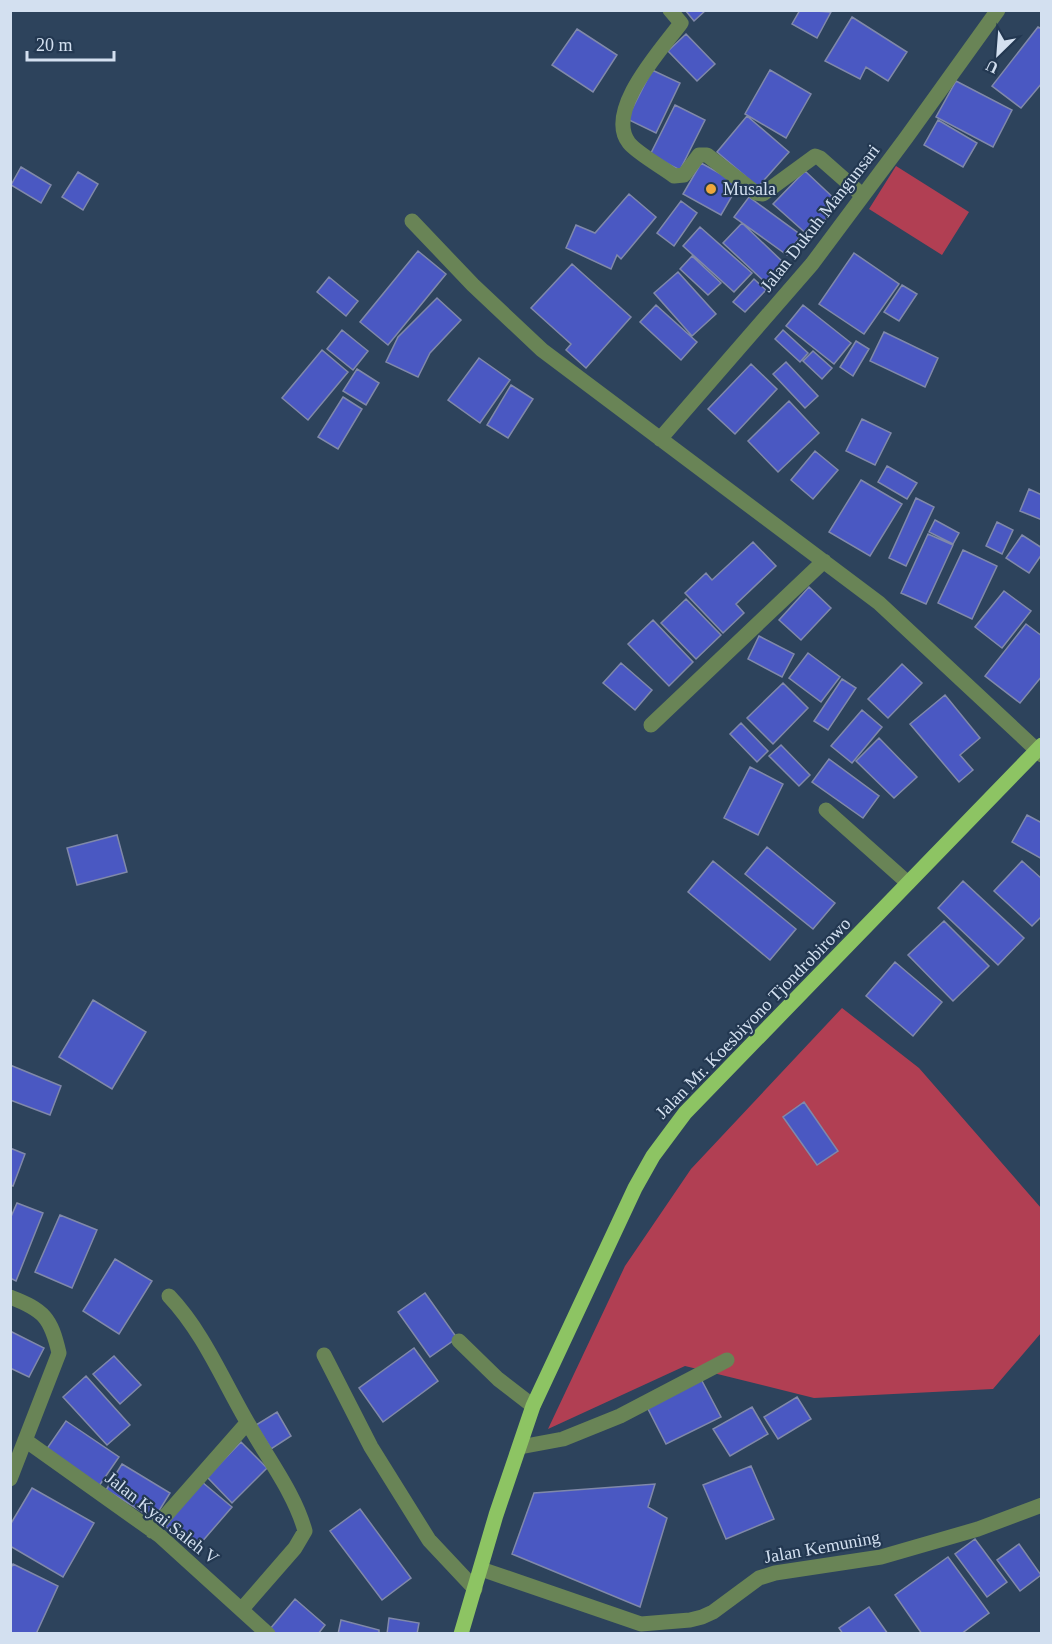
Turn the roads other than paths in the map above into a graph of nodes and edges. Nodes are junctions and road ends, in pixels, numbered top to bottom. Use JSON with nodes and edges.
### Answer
{"nodes":[{"id":1,"x":670,"y":10,"type":"edge"},
{"id":2,"x":998,"y":10,"type":"edge"},
{"id":3,"x":862,"y":195,"type":"junction"},
{"id":4,"x":412,"y":220,"type":"dead end"},
{"id":5,"x":660,"y":439,"type":"junction"},
{"id":6,"x":824,"y":561,"type":"junction"},
{"id":7,"x":651,"y":725,"type":"dead end"},
{"id":8,"x":1040,"y":750,"type":"edge"},
{"id":9,"x":826,"y":810,"type":"dead end"},
{"id":10,"x":908,"y":883,"type":"junction"},
{"id":11,"x":169,"y":1296,"type":"dead end"},
{"id":12,"x":10,"y":1297,"type":"edge"},
{"id":13,"x":459,"y":1341,"type":"dead end"},
{"id":14,"x":324,"y":1355,"type":"dead end"},
{"id":15,"x":727,"y":1360,"type":"dead end"},
{"id":16,"x":533,"y":1406,"type":"junction"},
{"id":17,"x":247,"y":1423,"type":"junction"},
{"id":18,"x":25,"y":1440,"type":"junction"},
{"id":19,"x":520,"y":1447,"type":"junction"},
{"id":20,"x":10,"y":1479,"type":"edge"},
{"id":21,"x":1041,"y":1505,"type":"edge"},
{"id":22,"x":152,"y":1531,"type":"junction"},
{"id":23,"x":481,"y":1569,"type":"junction"},
{"id":24,"x":474,"y":1589,"type":"junction"},
{"id":25,"x":242,"y":1610,"type":"junction"},
{"id":26,"x":268,"y":1634,"type":"edge"},
{"id":27,"x":461,"y":1634,"type":"edge"}],
"edges":[{"from":1,"to":3,"type":"street"},
{"from":2,"to":3,"type":"street","name":"Jalan Dukuh Mangunsari"},
{"from":3,"to":5,"type":"street","name":"Jalan Dukuh Mangunsari"},
{"from":4,"to":5,"type":"street"},
{"from":5,"to":6,"type":"street"},
{"from":6,"to":7,"type":"street"},
{"from":6,"to":8,"type":"street"},
{"from":8,"to":10,"type":"main road","name":"Jalan Mr. Koesbiyono Tjondrobirowo"},
{"from":9,"to":10,"type":"street"},
{"from":10,"to":16,"type":"main road","name":"Jalan Mr. Koesbiyono Tjondrobirowo"},
{"from":11,"to":17,"type":"street"},
{"from":12,"to":18,"type":"street"},
{"from":13,"to":16,"type":"street"},
{"from":14,"to":24,"type":"street"},
{"from":15,"to":19,"type":"street"},
{"from":16,"to":19,"type":"main road","name":"Jalan Mr. Koesbiyono Tjondrobirowo"},
{"from":17,"to":22,"type":"street"},
{"from":17,"to":25,"type":"street"},
{"from":18,"to":20,"type":"street"},
{"from":18,"to":22,"type":"street","name":"Jalan Kyai Saleh V"},
{"from":19,"to":23,"type":"main road","name":"Jalan Mr. Koesbiyono Tjondrobirowo"},
{"from":21,"to":23,"type":"street","name":"Jalan Kemuning"},
{"from":22,"to":25,"type":"street","name":"Jalan Kyai Saleh V"},
{"from":23,"to":24,"type":"main road","name":"Jalan Mr. Koesbiyono Tjondrobirowo"},
{"from":24,"to":27,"type":"main road","name":"Jalan Mr. Koesbiyono Tjondrobirowo"},
{"from":25,"to":26,"type":"street","name":"Jalan Kyai Saleh V"}]}
